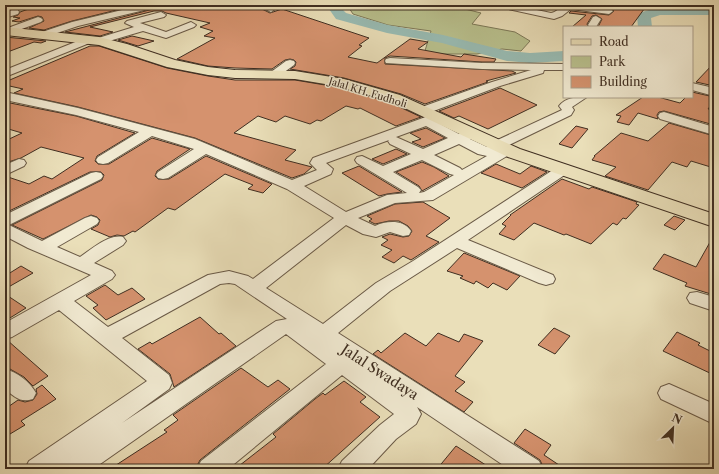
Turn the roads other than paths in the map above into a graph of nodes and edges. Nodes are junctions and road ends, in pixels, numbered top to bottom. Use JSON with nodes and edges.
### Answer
{"nodes":[{"id":1,"x":131,"y":5,"type":"edge"},
{"id":2,"x":154,"y":5,"type":"edge"},
{"id":3,"x":262,"y":5,"type":"edge"},
{"id":4,"x":505,"y":5,"type":"edge"},
{"id":5,"x":142,"y":8,"type":"junction"},
{"id":6,"x":611,"y":8,"type":"edge"},
{"id":7,"x":271,"y":9,"type":"dead end"},
{"id":8,"x":15,"y":12,"type":"dead end"},
{"id":9,"x":563,"y":12,"type":"junction"},
{"id":10,"x":5,"y":16,"type":"edge"},
{"id":11,"x":169,"y":17,"type":"junction"},
{"id":12,"x":38,"y":20,"type":"dead end"},
{"id":13,"x":142,"y":28,"type":"junction"},
{"id":14,"x":6,"y":32,"type":"edge"},
{"id":15,"x":42,"y":35,"type":"junction"},
{"id":16,"x":93,"y":41,"type":"junction"},
{"id":17,"x":390,"y":61,"type":"dead end"},
{"id":18,"x":290,"y":63,"type":"dead end"},
{"id":19,"x":559,"y":67,"type":"edge"},
{"id":20,"x":5,"y":74,"type":"edge"},
{"id":21,"x":275,"y":74,"type":"junction"},
{"id":22,"x":693,"y":86,"type":"edge"},
{"id":23,"x":714,"y":92,"type":"edge"},
{"id":24,"x":5,"y":96,"type":"edge"},
{"id":25,"x":578,"y":98,"type":"edge"},
{"id":26,"x":434,"y":116,"type":"junction"},
{"id":27,"x":664,"y":116,"type":"dead end"},
{"id":28,"x":150,"y":131,"type":"junction"},
{"id":29,"x":714,"y":131,"type":"edge"},
{"id":30,"x":465,"y":136,"type":"junction"},
{"id":31,"x":395,"y":141,"type":"dead end"},
{"id":32,"x":500,"y":147,"type":"junction"},
{"id":33,"x":205,"y":148,"type":"junction"},
{"id":34,"x":422,"y":154,"type":"junction"},
{"id":35,"x":103,"y":160,"type":"dead end"},
{"id":36,"x":362,"y":160,"type":"dead end"},
{"id":37,"x":19,"y":163,"type":"dead end"},
{"id":38,"x":564,"y":169,"type":"junction"},
{"id":39,"x":5,"y":171,"type":"edge"},
{"id":40,"x":382,"y":172,"type":"junction"},
{"id":41,"x":455,"y":172,"type":"dead end"},
{"id":42,"x":163,"y":175,"type":"dead end"},
{"id":43,"x":96,"y":176,"type":"dead end"},
{"id":44,"x":292,"y":186,"type":"junction"},
{"id":45,"x":413,"y":190,"type":"dead end"},
{"id":46,"x":345,"y":218,"type":"junction"},
{"id":47,"x":713,"y":218,"type":"edge"},
{"id":48,"x":5,"y":221,"type":"edge"},
{"id":49,"x":91,"y":221,"type":"dead end"},
{"id":50,"x":5,"y":229,"type":"edge"},
{"id":51,"x":403,"y":231,"type":"dead end"},
{"id":52,"x":117,"y":240,"type":"dead end"},
{"id":53,"x":456,"y":241,"type":"junction"},
{"id":54,"x":43,"y":248,"type":"junction"},
{"id":55,"x":81,"y":264,"type":"junction"},
{"id":56,"x":546,"y":279,"type":"dead end"},
{"id":57,"x":254,"y":288,"type":"junction"},
{"id":58,"x":61,"y":301,"type":"junction"},
{"id":59,"x":5,"y":332,"type":"edge"},
{"id":60,"x":323,"y":334,"type":"junction"},
{"id":61,"x":107,"y":337,"type":"junction"},
{"id":62,"x":342,"y":363,"type":"junction"},
{"id":63,"x":5,"y":377,"type":"edge"},
{"id":64,"x":26,"y":393,"type":"dead end"},
{"id":65,"x":668,"y":394,"type":"dead end"},
{"id":66,"x":714,"y":416,"type":"edge"},
{"id":67,"x":38,"y":469,"type":"edge"},
{"id":68,"x":72,"y":469,"type":"edge"},
{"id":69,"x":210,"y":469,"type":"edge"},
{"id":70,"x":351,"y":469,"type":"edge"},
{"id":71,"x":530,"y":469,"type":"edge"}],
"edges":[{"from":1,"to":5,"type":"street"},
{"from":2,"to":5,"type":"street"},
{"from":3,"to":7,"type":"street"},
{"from":4,"to":9,"type":"street"},
{"from":5,"to":11,"type":"street"},
{"from":5,"to":15,"type":"street"},
{"from":6,"to":9,"type":"street"},
{"from":6,"to":9,"type":"street"},
{"from":8,"to":10,"type":"street"},
{"from":11,"to":13,"type":"street"},
{"from":11,"to":13,"type":"street"},
{"from":12,"to":14,"type":"street"},
{"from":13,"to":16,"type":"street"},
{"from":14,"to":15,"type":"main road","name":"Jalal KH. Fudholi"},
{"from":15,"to":16,"type":"main road","name":"Jalal KH. Fudholi"},
{"from":16,"to":20,"type":"street"},
{"from":16,"to":21,"type":"main road","name":"Jalal KH. Fudholi"},
{"from":17,"to":19,"type":"street"},
{"from":18,"to":21,"type":"street"},
{"from":19,"to":26,"type":"street"},
{"from":21,"to":26,"type":"main road","name":"Jalal KH. Fudholi"},
{"from":22,"to":23,"type":"street"},
{"from":24,"to":28,"type":"street"},
{"from":25,"to":32,"type":"street"},
{"from":26,"to":30,"type":"main road","name":"Jalal KH. Fudholi"},
{"from":26,"to":44,"type":"street"},
{"from":27,"to":29,"type":"street"},
{"from":28,"to":33,"type":"street"},
{"from":28,"to":35,"type":"street"},
{"from":30,"to":32,"type":"main road","name":"Jalal KH. Fudholi"},
{"from":30,"to":34,"type":"street"},
{"from":31,"to":34,"type":"street"},
{"from":32,"to":38,"type":"main road","name":"Jalal KH. Fudholi"},
{"from":32,"to":46,"type":"street"},
{"from":33,"to":42,"type":"street"},
{"from":33,"to":44,"type":"street"},
{"from":34,"to":40,"type":"street"},
{"from":34,"to":41,"type":"street"},
{"from":36,"to":40,"type":"street"},
{"from":37,"to":39,"type":"street"},
{"from":38,"to":47,"type":"main road","name":"Jalal KH. Fudholi"},
{"from":38,"to":53,"type":"street"},
{"from":40,"to":45,"type":"street"},
{"from":43,"to":48,"type":"street"},
{"from":44,"to":46,"type":"street"},
{"from":46,"to":51,"type":"street"},
{"from":46,"to":57,"type":"street"},
{"from":49,"to":54,"type":"street"},
{"from":50,"to":54,"type":"street"},
{"from":52,"to":55,"type":"street"},
{"from":53,"to":56,"type":"street"},
{"from":53,"to":60,"type":"street"},
{"from":54,"to":55,"type":"street"},
{"from":55,"to":58,"type":"street"},
{"from":57,"to":60,"type":"street","name":"Jalal Swadaya"},
{"from":57,"to":61,"type":"street","name":"Jalal Swadaya"},
{"from":58,"to":59,"type":"street"},
{"from":58,"to":61,"type":"street"},
{"from":60,"to":71,"type":"street","name":"Jalal Swadaya"},
{"from":61,"to":67,"type":"street"},
{"from":62,"to":68,"type":"street"},
{"from":62,"to":69,"type":"street"},
{"from":62,"to":70,"type":"street"},
{"from":63,"to":64,"type":"street"},
{"from":65,"to":66,"type":"street"}]}
